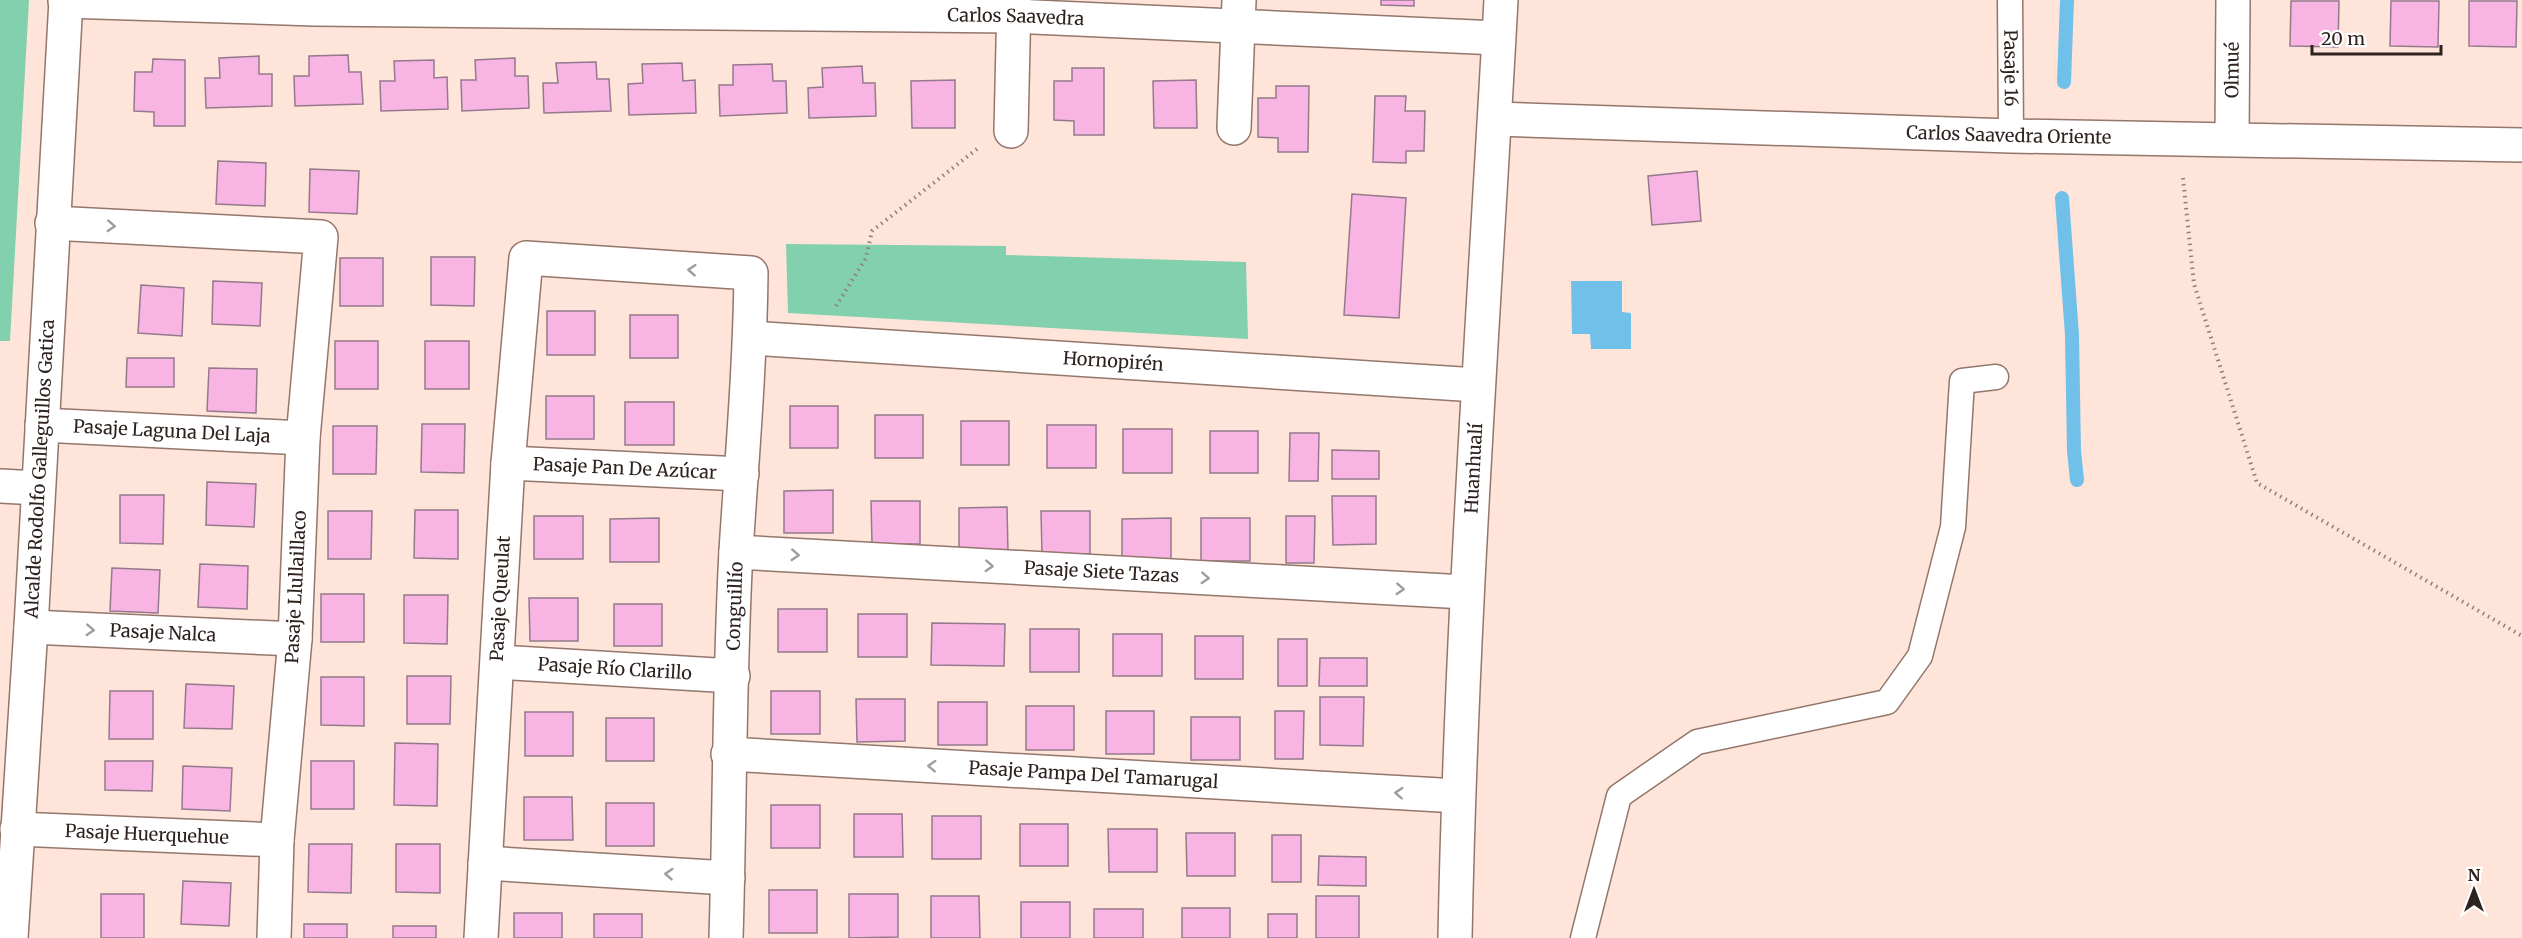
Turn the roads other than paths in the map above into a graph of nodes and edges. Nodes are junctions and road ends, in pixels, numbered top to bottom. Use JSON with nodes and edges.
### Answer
{"nodes":[{"id":1,"x":66,"y":0,"type":"edge"},
{"id":2,"x":1500,"y":0,"type":"edge"},
{"id":3,"x":2010,"y":0,"type":"edge"},
{"id":4,"x":2233,"y":0,"type":"edge"},
{"id":5,"x":315,"y":5,"type":"edge"},
{"id":6,"x":1013,"y":8,"type":"edge"},
{"id":7,"x":1238,"y":14,"type":"edge"},
{"id":8,"x":1498,"y":38,"type":"junction"},
{"id":9,"x":1496,"y":119,"type":"junction"},
{"id":10,"x":1234,"y":128,"type":"dead end"},
{"id":11,"x":1011,"y":130,"type":"road end"},
{"id":12,"x":2011,"y":136,"type":"junction"},
{"id":13,"x":2232,"y":139,"type":"junction"},
{"id":14,"x":2522,"y":145,"type":"edge"},
{"id":15,"x":52,"y":223,"type":"junction"},
{"id":16,"x":526,"y":258,"type":"joint"},
{"id":17,"x":750,"y":338,"type":"junction"},
{"id":18,"x":1996,"y":377,"type":"dead end"},
{"id":19,"x":1478,"y":385,"type":"junction"},
{"id":20,"x":42,"y":425,"type":"junction"},
{"id":21,"x":303,"y":438,"type":"junction"},
{"id":22,"x":508,"y":463,"type":"junction"},
{"id":23,"x":742,"y":474,"type":"junction"},
{"id":24,"x":0,"y":486,"type":"edge"},
{"id":25,"x":38,"y":488,"type":"junction"},
{"id":26,"x":736,"y":552,"type":"junction"},
{"id":27,"x":1465,"y":592,"type":"junction"},
{"id":28,"x":31,"y":627,"type":"junction"},
{"id":29,"x":295,"y":639,"type":"junction"},
{"id":30,"x":498,"y":662,"type":"junction"},
{"id":31,"x":733,"y":676,"type":"junction"},
{"id":32,"x":728,"y":754,"type":"junction"},
{"id":33,"x":1458,"y":796,"type":"junction"},
{"id":34,"x":17,"y":829,"type":"junction"},
{"id":35,"x":277,"y":840,"type":"junction"},
{"id":36,"x":485,"y":863,"type":"junction"},
{"id":37,"x":728,"y":878,"type":"junction"},
{"id":38,"x":11,"y":938,"type":"edge"},
{"id":39,"x":274,"y":938,"type":"edge"},
{"id":40,"x":481,"y":938,"type":"edge"},
{"id":41,"x":726,"y":938,"type":"edge"},
{"id":42,"x":1455,"y":938,"type":"edge"},
{"id":43,"x":1583,"y":938,"type":"edge"}],
"edges":[{"from":1,"to":5,"type":"street","name":"Carlos Saavedra"},
{"from":1,"to":15,"type":"street","name":"Alcalde Rodolfo Galleguillos Gatica"},
{"from":2,"to":8,"type":"street","name":"Huanhualí"},
{"from":3,"to":12,"type":"lane","name":"Pasaje 16"},
{"from":4,"to":13,"type":"street","name":"Olmué"},
{"from":5,"to":6,"type":"street","name":"Carlos Saavedra"},
{"from":6,"to":7,"type":"street","name":"Carlos Saavedra"},
{"from":6,"to":11,"type":"street"},
{"from":7,"to":8,"type":"street","name":"Carlos Saavedra"},
{"from":7,"to":10,"type":"street"},
{"from":8,"to":9,"type":"street","name":"Huanhualí"},
{"from":9,"to":12,"type":"street","name":"Carlos Saavedra Oriente"},
{"from":9,"to":19,"type":"street","name":"Huanhualí"},
{"from":12,"to":13,"type":"street","name":"Carlos Saavedra Oriente"},
{"from":13,"to":14,"type":"street","name":"Carlos Saavedra Oriente"},
{"from":15,"to":20,"type":"street","name":"Alcalde Rodolfo Galleguillos Gatica"},
{"from":15,"to":21,"type":"street","name":"Pasaje Llullaillaco","one_way":true},
{"from":17,"to":16,"type":"street","name":"Conguillío","one_way":true},
{"from":16,"to":22,"type":"street","name":"Pasaje Queulat"},
{"from":17,"to":19,"type":"street","name":"Hornopirén"},
{"from":17,"to":23,"type":"street","name":"Conguillío"},
{"from":18,"to":43,"type":"lane"},
{"from":19,"to":27,"type":"street","name":"Huanhualí"},
{"from":20,"to":21,"type":"street","name":"Pasaje Laguna Del Laja"},
{"from":20,"to":25,"type":"street","name":"Alcalde Rodolfo Galleguillos Gatica"},
{"from":21,"to":29,"type":"street","name":"Pasaje Llullaillaco"},
{"from":22,"to":23,"type":"street","name":"Pasaje Pan De Azúcar"},
{"from":22,"to":30,"type":"street","name":"Pasaje Queulat"},
{"from":23,"to":26,"type":"street","name":"Conguillío"},
{"from":24,"to":25,"type":"street"},
{"from":25,"to":28,"type":"street","name":"Alcalde Rodolfo Galleguillos Gatica"},
{"from":26,"to":27,"type":"street","name":"Pasaje Siete Tazas","one_way":true},
{"from":26,"to":31,"type":"street","name":"Conguillío"},
{"from":27,"to":33,"type":"street","name":"Huanhualí"},
{"from":28,"to":29,"type":"street","name":"Pasaje Nalca","one_way":true},
{"from":28,"to":34,"type":"street","name":"Alcalde Rodolfo Galleguillos Gatica"},
{"from":29,"to":35,"type":"street","name":"Pasaje Llullaillaco"},
{"from":30,"to":31,"type":"street","name":"Pasaje Río Clarillo"},
{"from":30,"to":36,"type":"street","name":"Pasaje Queulat"},
{"from":31,"to":32,"type":"street","name":"Conguillío"},
{"from":33,"to":32,"type":"street","name":"Pasaje Pampa Del Tamarugal","one_way":true},
{"from":32,"to":37,"type":"street","name":"Conguillío"},
{"from":33,"to":42,"type":"street","name":"Huanhualí"},
{"from":34,"to":35,"type":"street","name":"Pasaje Huerquehue"},
{"from":34,"to":38,"type":"street","name":"Alcalde Rodolfo Galleguillos Gatica"},
{"from":35,"to":39,"type":"street","name":"Pasaje Llullaillaco"},
{"from":37,"to":36,"type":"street","one_way":true},
{"from":36,"to":40,"type":"street","name":"Pasaje Queulat"},
{"from":37,"to":41,"type":"street","name":"Conguillío"}]}
